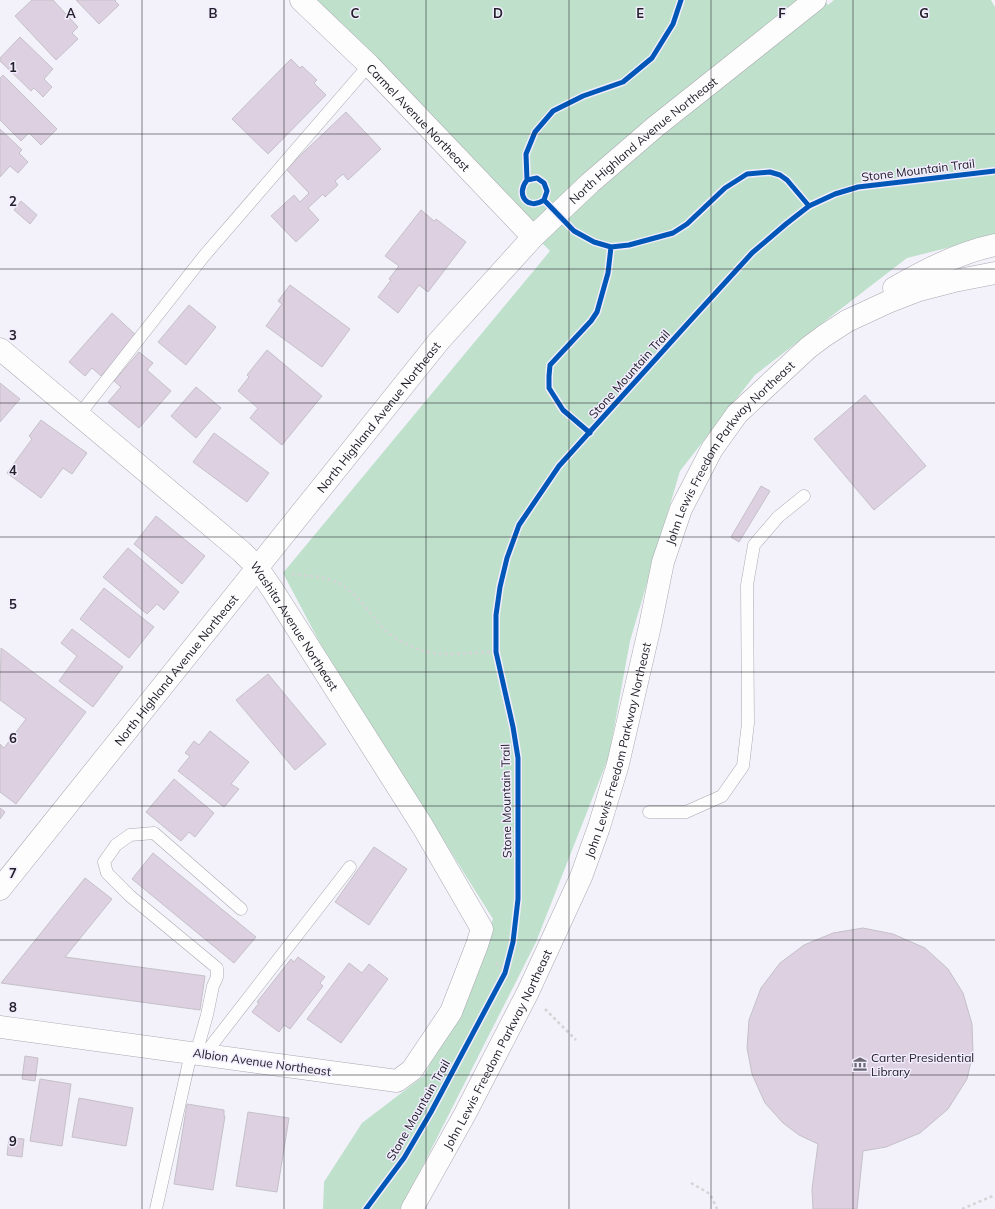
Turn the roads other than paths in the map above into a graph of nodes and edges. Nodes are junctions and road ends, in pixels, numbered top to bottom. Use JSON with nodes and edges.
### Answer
{"nodes":[{"id":1,"x":300,"y":0,"type":"edge"},
{"id":2,"x":815,"y":0,"type":"edge"},
{"id":3,"x":369,"y":66,"type":"junction"},
{"id":4,"x":533,"y":237,"type":"junction"},
{"id":5,"x":995,"y":245,"type":"edge"},
{"id":6,"x":995,"y":273,"type":"edge"},
{"id":7,"x":847,"y":321,"type":"junction"},
{"id":8,"x":0,"y":349,"type":"edge"},
{"id":9,"x":79,"y":415,"type":"junction"},
{"id":10,"x":804,"y":496,"type":"dead end"},
{"id":11,"x":257,"y":567,"type":"junction"},
{"id":12,"x":650,"y":812,"type":"dead end"},
{"id":13,"x":350,"y":867,"type":"dead end"},
{"id":14,"x":0,"y":890,"type":"edge"},
{"id":15,"x":241,"y":909,"type":"dead end"},
{"id":16,"x":465,"y":976,"type":"joint"},
{"id":17,"x":0,"y":1027,"type":"edge"},
{"id":18,"x":197,"y":1054,"type":"junction"},
{"id":19,"x":156,"y":1209,"type":"edge"},
{"id":20,"x":412,"y":1209,"type":"edge"}],
"edges":[{"from":1,"to":3,"type":"main road","name":"Carmel Avenue Northeast"},
{"from":2,"to":4,"type":"main road","name":"North Highland Avenue Northeast"},
{"from":3,"to":4,"type":"main road","name":"Carmel Avenue Northeast"},
{"from":3,"to":9,"type":"lane"},
{"from":4,"to":11,"type":"main road","name":"North Highland Avenue Northeast"},
{"from":5,"to":7,"type":"main road"},
{"from":6,"to":7,"type":"main road"},
{"from":7,"to":20,"type":"main road","name":"John Lewis Freedom Parkway Northeast"},
{"from":8,"to":9,"type":"main road","name":"Washita Avenue Northeast"},
{"from":9,"to":11,"type":"main road","name":"Washita Avenue Northeast"},
{"from":10,"to":12,"type":"lane"},
{"from":11,"to":14,"type":"main road","name":"North Highland Avenue Northeast"},
{"from":11,"to":16,"type":"main road","name":"Washita Avenue Northeast"},
{"from":13,"to":18,"type":"lane"},
{"from":15,"to":18,"type":"lane"},
{"from":16,"to":18,"type":"main road","name":"Albion Avenue Northeast"},
{"from":17,"to":18,"type":"main road","name":"Albion Avenue Northeast"},
{"from":18,"to":19,"type":"lane"}]}
